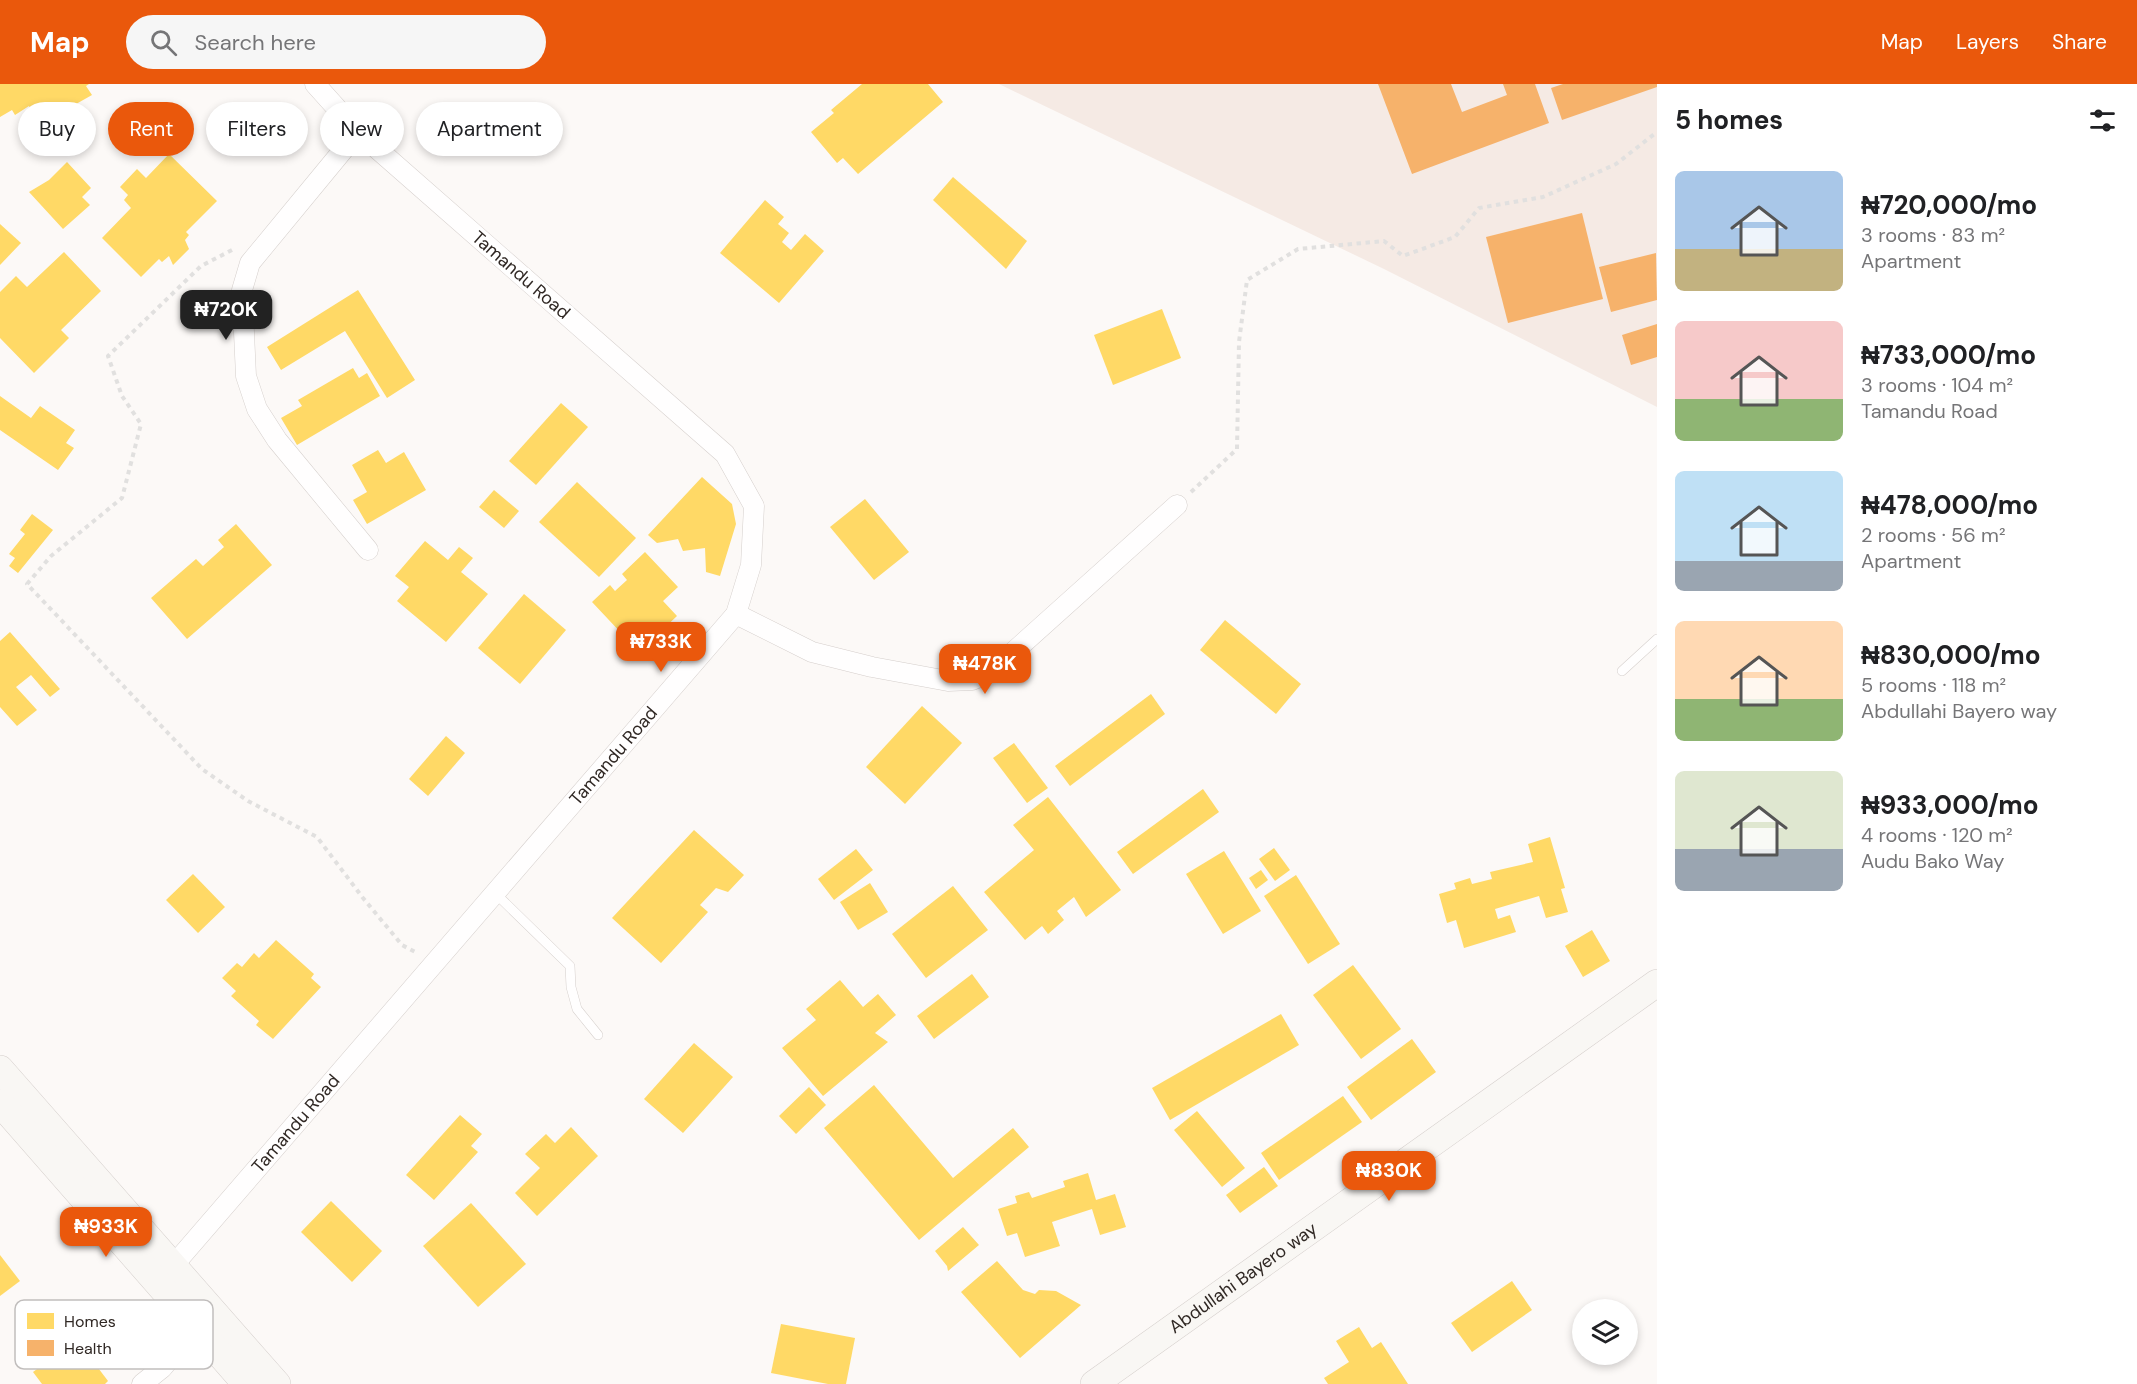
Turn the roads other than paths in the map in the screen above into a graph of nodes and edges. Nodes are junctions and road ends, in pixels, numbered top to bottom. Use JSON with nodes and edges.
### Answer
{"nodes":[{"id":1,"x":315,"y":84,"type":"edge"},
{"id":2,"x":331,"y":102,"type":"edge"},
{"id":3,"x":338,"y":156,"type":"edge"},
{"id":4,"x":385,"y":156,"type":"edge"},
{"id":5,"x":1177,"y":505,"type":"road end"},
{"id":6,"x":368,"y":550,"type":"dead end"},
{"id":7,"x":736,"y":614,"type":"junction"},
{"id":8,"x":1657,"y":639,"type":"edge"},
{"id":9,"x":1622,"y":672,"type":"dead end"},
{"id":10,"x":495,"y":893,"type":"junction"},
{"id":11,"x":1657,"y":983,"type":"edge"},
{"id":12,"x":598,"y":1035,"type":"dead end"},
{"id":13,"x":0,"y":1069,"type":"edge"},
{"id":14,"x":0,"y":1103,"type":"edge"},
{"id":15,"x":166,"y":1274,"type":"junction"},
{"id":16,"x":181,"y":1300,"type":"edge"},
{"id":17,"x":192,"y":1300,"type":"edge"},
{"id":18,"x":213,"y":1321,"type":"edge"},
{"id":19,"x":213,"y":1346,"type":"edge"},
{"id":20,"x":161,"y":1369,"type":"edge"},
{"id":21,"x":142,"y":1384,"type":"edge"},
{"id":22,"x":246,"y":1384,"type":"edge"},
{"id":23,"x":277,"y":1384,"type":"edge"},
{"id":24,"x":1094,"y":1384,"type":"edge"}],
"edges":[{"from":1,"to":2,"type":"street","name":"Tamandu Road"},
{"from":3,"to":6,"type":"street"},
{"from":4,"to":7,"type":"street","name":"Tamandu Road"},
{"from":5,"to":7,"type":"street"},
{"from":7,"to":10,"type":"street","name":"Tamandu Road"},
{"from":8,"to":9,"type":"lane"},
{"from":10,"to":12,"type":"lane"},
{"from":10,"to":15,"type":"street","name":"Tamandu Road"},
{"from":11,"to":24,"type":"main road","name":"Abdullahi Bayero way"},
{"from":13,"to":15,"type":"main road"},
{"from":14,"to":15,"type":"main road"},
{"from":15,"to":16,"type":"main road"},
{"from":15,"to":17,"type":"main road"},
{"from":18,"to":23,"type":"main road"},
{"from":19,"to":22,"type":"main road"},
{"from":20,"to":21,"type":"street"}]}
